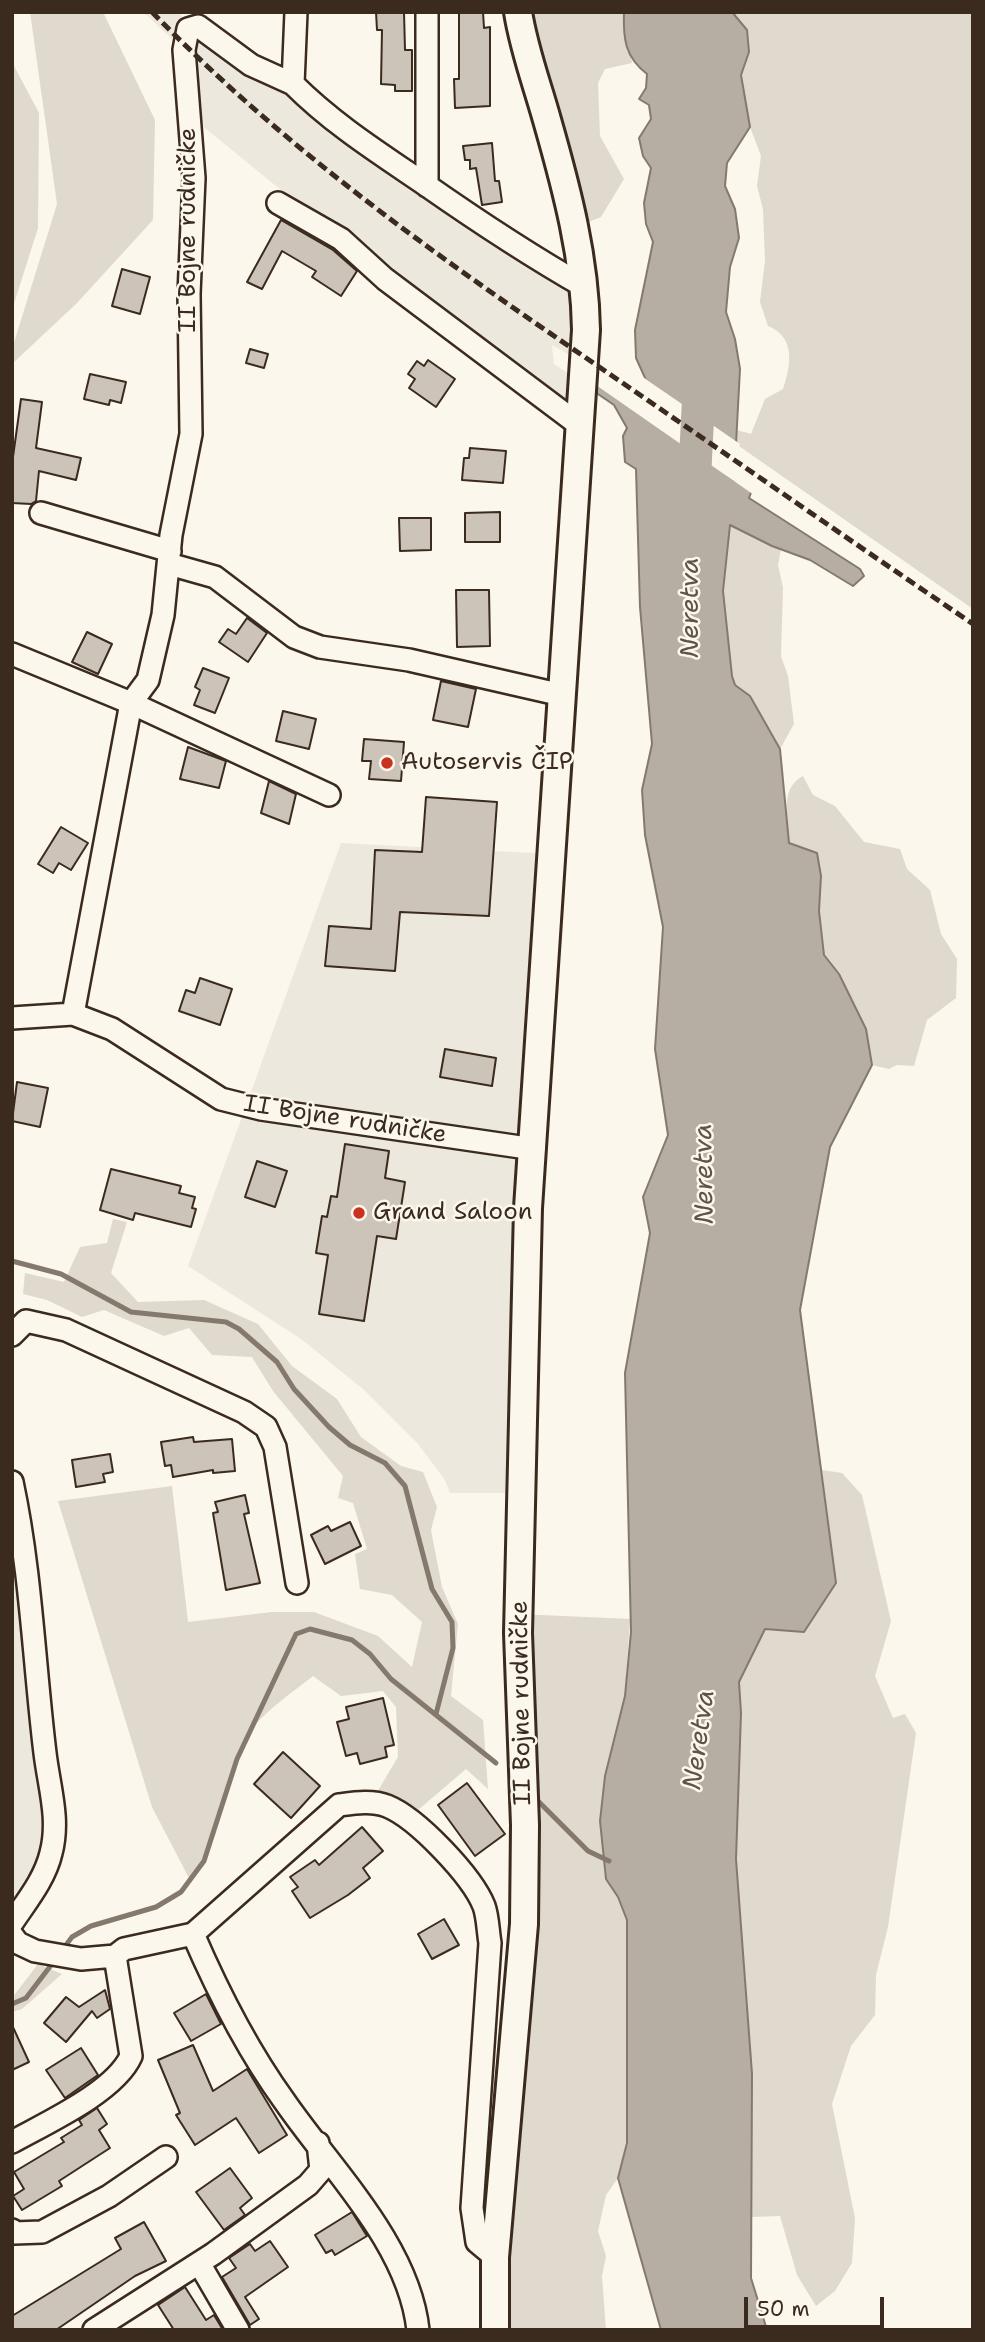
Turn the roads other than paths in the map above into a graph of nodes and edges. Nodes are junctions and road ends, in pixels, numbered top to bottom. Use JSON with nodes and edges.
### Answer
{"nodes":[{"id":1,"x":296,"y":12,"type":"edge"},
{"id":2,"x":427,"y":12,"type":"edge"},
{"id":3,"x":518,"y":12,"type":"edge"},
{"id":4,"x":293,"y":84,"type":"junction"},
{"id":5,"x":427,"y":186,"type":"junction"},
{"id":6,"x":278,"y":203,"type":"dead end"},
{"id":7,"x":585,"y":287,"type":"junction"},
{"id":8,"x":578,"y":424,"type":"junction"},
{"id":9,"x":41,"y":513,"type":"dead end"},
{"id":10,"x":169,"y":557,"type":"junction"},
{"id":11,"x":12,"y":654,"type":"edge"},
{"id":12,"x":562,"y":695,"type":"junction"},
{"id":13,"x":131,"y":703,"type":"junction"},
{"id":14,"x":329,"y":795,"type":"dead end"},
{"id":15,"x":73,"y":1014,"type":"junction"},
{"id":16,"x":12,"y":1018,"type":"edge"},
{"id":17,"x":534,"y":1149,"type":"junction"},
{"id":18,"x":12,"y":1335,"type":"edge"},
{"id":19,"x":12,"y":1482,"type":"edge"},
{"id":20,"x":297,"y":1583,"type":"dead end"},
{"id":21,"x":12,"y":1923,"type":"edge"},
{"id":22,"x":193,"y":1934,"type":"junction"},
{"id":23,"x":12,"y":1935,"type":"edge"},
{"id":24,"x":115,"y":1956,"type":"junction"},
{"id":25,"x":12,"y":2142,"type":"edge"},
{"id":26,"x":318,"y":2143,"type":"junction"},
{"id":27,"x":166,"y":2157,"type":"dead end"},
{"id":28,"x":12,"y":2230,"type":"edge"},
{"id":29,"x":495,"y":2256,"type":"junction"},
{"id":30,"x":199,"y":2263,"type":"junction"},
{"id":31,"x":93,"y":2330,"type":"edge"},
{"id":32,"x":238,"y":2330,"type":"edge"},
{"id":33,"x":418,"y":2330,"type":"edge"},
{"id":34,"x":495,"y":2330,"type":"edge"}],
"edges":[{"from":1,"to":4,"type":"street"},
{"from":2,"to":5,"type":"street"},
{"from":3,"to":7,"type":"street","name":"II Bojne rudničke"},
{"from":4,"to":5,"type":"street","name":"II Bojne rudničke"},
{"from":4,"to":10,"type":"street","name":"II Bojne rudničke"},
{"from":5,"to":7,"type":"street","name":"II Bojne rudničke"},
{"from":6,"to":8,"type":"street"},
{"from":7,"to":8,"type":"street","name":"II Bojne rudničke"},
{"from":8,"to":12,"type":"street","name":"II Bojne rudničke"},
{"from":9,"to":10,"type":"street"},
{"from":10,"to":12,"type":"street"},
{"from":10,"to":13,"type":"street","name":"II Bojne rudničke"},
{"from":11,"to":13,"type":"street"},
{"from":12,"to":17,"type":"street","name":"II Bojne rudničke"},
{"from":13,"to":14,"type":"street"},
{"from":13,"to":15,"type":"street"},
{"from":15,"to":16,"type":"street","name":"II Bojne rudničke"},
{"from":15,"to":17,"type":"street","name":"II Bojne rudničke"},
{"from":17,"to":29,"type":"street","name":"II Bojne rudničke"},
{"from":18,"to":20,"type":"street"},
{"from":19,"to":21,"type":"street"},
{"from":22,"to":24,"type":"street"},
{"from":22,"to":26,"type":"street"},
{"from":22,"to":29,"type":"street"},
{"from":23,"to":24,"type":"street"},
{"from":24,"to":25,"type":"street"},
{"from":26,"to":30,"type":"street"},
{"from":26,"to":33,"type":"street"},
{"from":27,"to":28,"type":"street"},
{"from":29,"to":34,"type":"street","name":"II Bojne rudničke"},
{"from":30,"to":31,"type":"street"},
{"from":30,"to":32,"type":"street"}]}
